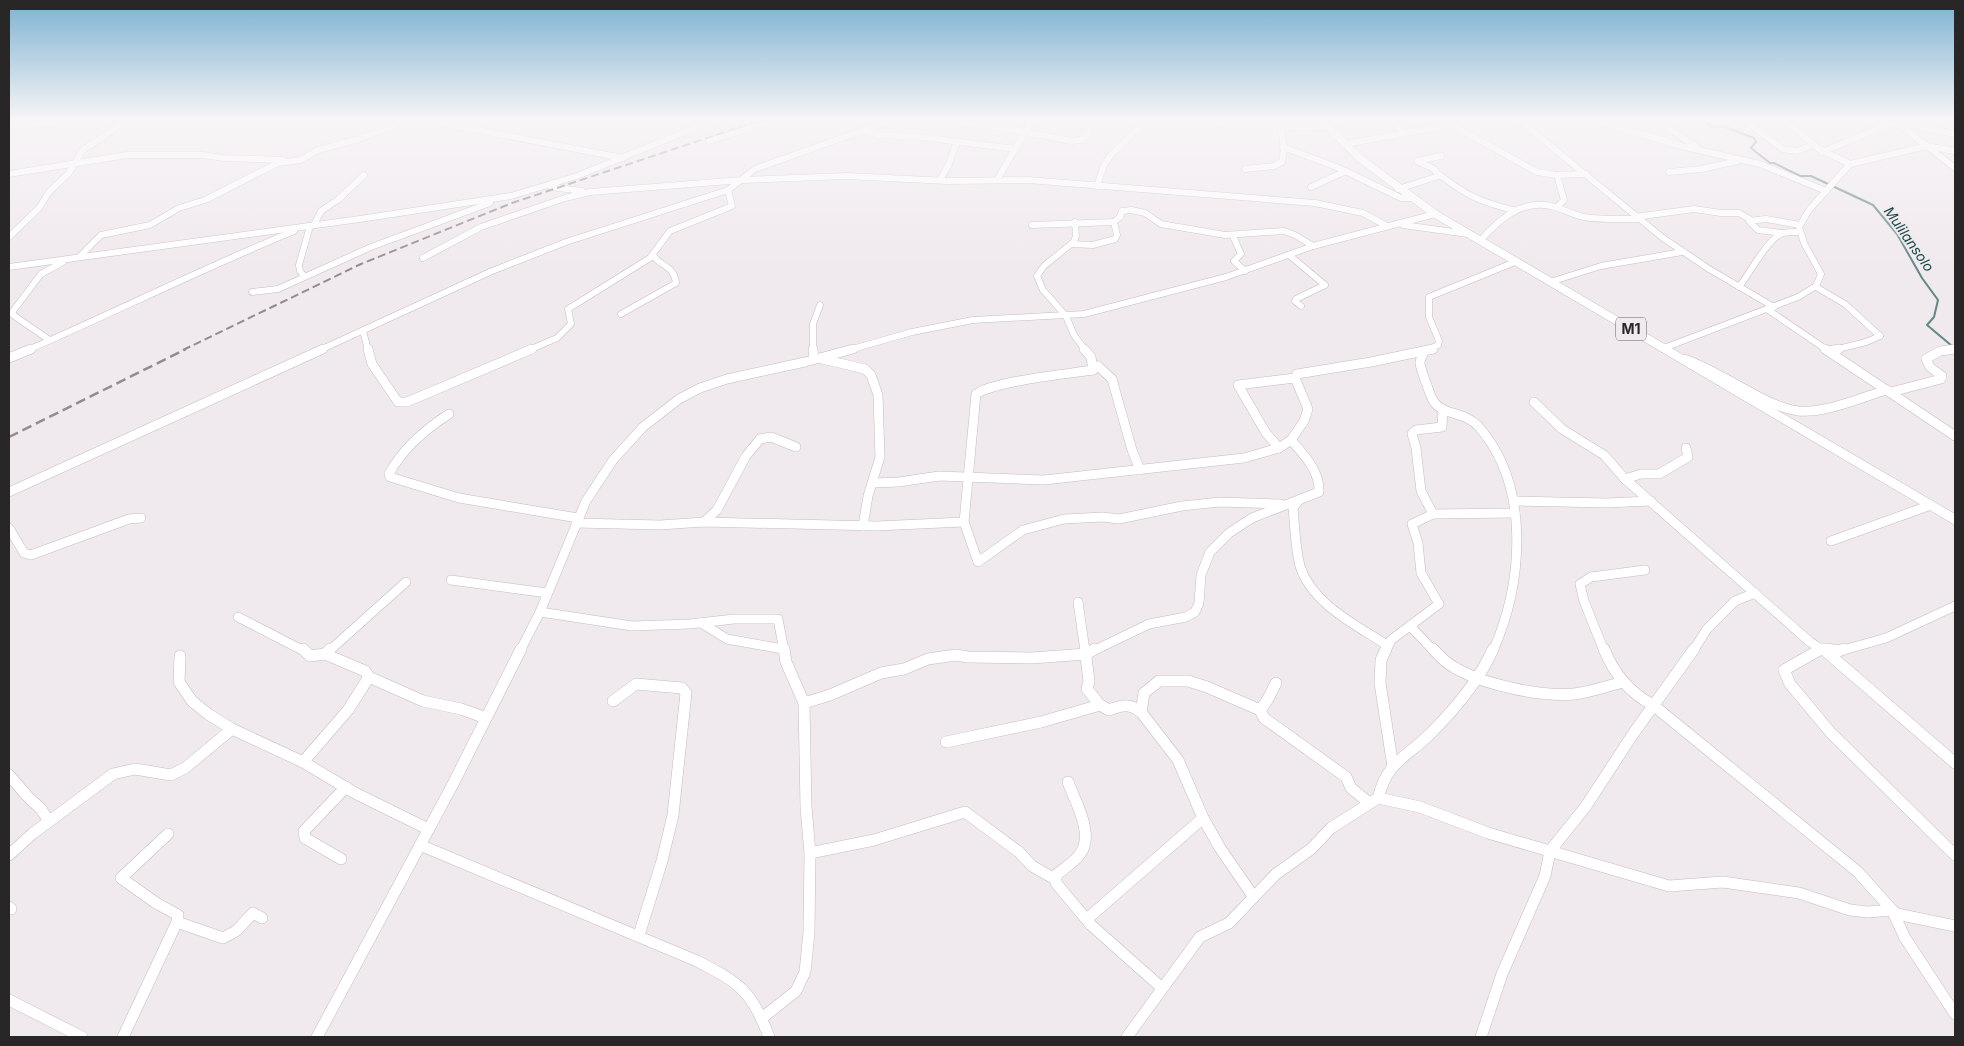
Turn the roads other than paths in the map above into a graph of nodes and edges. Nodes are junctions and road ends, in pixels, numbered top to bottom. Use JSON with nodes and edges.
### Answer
{"nodes":[{"id":1,"x":43,"y":169,"type":"edge"},
{"id":2,"x":71,"y":169,"type":"edge"},
{"id":3,"x":265,"y":169,"type":"edge"},
{"id":4,"x":593,"y":169,"type":"edge"},
{"id":5,"x":756,"y":169,"type":"edge"},
{"id":6,"x":946,"y":169,"type":"edge"},
{"id":7,"x":1003,"y":169,"type":"edge"},
{"id":8,"x":1103,"y":169,"type":"edge"},
{"id":9,"x":1340,"y":169,"type":"edge"},
{"id":10,"x":1374,"y":169,"type":"edge"},
{"id":11,"x":1434,"y":169,"type":"edge"},
{"id":12,"x":1532,"y":169,"type":"edge"},
{"id":13,"x":1580,"y":169,"type":"edge"},
{"id":14,"x":1701,"y":169,"type":"edge"},
{"id":15,"x":1774,"y":169,"type":"edge"},
{"id":16,"x":1846,"y":169,"type":"edge"},
{"id":17,"x":1346,"y":171,"type":"junction"},
{"id":18,"x":1668,"y":172,"type":"dead end"},
{"id":19,"x":9,"y":174,"type":"edge"},
{"id":20,"x":1586,"y":174,"type":"junction"},
{"id":21,"x":1440,"y":175,"type":"junction"},
{"id":22,"x":1557,"y":175,"type":"junction"},
{"id":23,"x":364,"y":176,"type":"dead end"},
{"id":24,"x":742,"y":180,"type":"junction"},
{"id":25,"x":940,"y":180,"type":"junction"},
{"id":26,"x":997,"y":180,"type":"junction"},
{"id":27,"x":546,"y":186,"type":"junction"},
{"id":28,"x":1097,"y":186,"type":"junction"},
{"id":29,"x":1311,"y":187,"type":"dead end"},
{"id":30,"x":1829,"y":187,"type":"junction"},
{"id":31,"x":1398,"y":189,"type":"junction"},
{"id":32,"x":728,"y":190,"type":"junction"},
{"id":33,"x":590,"y":192,"type":"junction"},
{"id":34,"x":504,"y":197,"type":"junction"},
{"id":35,"x":1412,"y":198,"type":"junction"},
{"id":36,"x":1557,"y":208,"type":"junction"},
{"id":37,"x":1513,"y":210,"type":"junction"},
{"id":38,"x":1435,"y":214,"type":"junction"},
{"id":39,"x":1637,"y":218,"type":"junction"},
{"id":40,"x":1751,"y":220,"type":"junction"},
{"id":41,"x":1075,"y":222,"type":"junction"},
{"id":42,"x":1114,"y":222,"type":"junction"},
{"id":43,"x":1397,"y":224,"type":"junction"},
{"id":44,"x":1032,"y":225,"type":"dead end"},
{"id":45,"x":309,"y":226,"type":"junction"},
{"id":46,"x":1387,"y":226,"type":"junction"},
{"id":47,"x":1799,"y":228,"type":"junction"},
{"id":48,"x":1782,"y":233,"type":"junction"},
{"id":49,"x":1468,"y":234,"type":"junction"},
{"id":50,"x":1233,"y":236,"type":"junction"},
{"id":51,"x":9,"y":237,"type":"edge"},
{"id":52,"x":1480,"y":241,"type":"junction"},
{"id":53,"x":1073,"y":244,"type":"junction"},
{"id":54,"x":1314,"y":246,"type":"junction"},
{"id":55,"x":1682,"y":252,"type":"junction"},
{"id":56,"x":654,"y":255,"type":"junction"},
{"id":57,"x":1289,"y":255,"type":"junction"},
{"id":58,"x":79,"y":257,"type":"junction"},
{"id":59,"x":70,"y":258,"type":"junction"},
{"id":60,"x":423,"y":258,"type":"dead end"},
{"id":61,"x":1515,"y":262,"type":"junction"},
{"id":62,"x":9,"y":267,"type":"edge"},
{"id":63,"x":1245,"y":271,"type":"junction"},
{"id":64,"x":304,"y":276,"type":"junction"},
{"id":65,"x":1550,"y":282,"type":"junction"},
{"id":66,"x":1739,"y":287,"type":"junction"},
{"id":67,"x":1816,"y":287,"type":"junction"},
{"id":68,"x":252,"y":292,"type":"dead end"},
{"id":69,"x":820,"y":305,"type":"dead end"},
{"id":70,"x":1301,"y":306,"type":"dead end"},
{"id":71,"x":1770,"y":308,"type":"junction"},
{"id":72,"x":621,"y":314,"type":"dead end"},
{"id":73,"x":1066,"y":316,"type":"junction"},
{"id":74,"x":363,"y":331,"type":"junction"},
{"id":75,"x":48,"y":339,"type":"junction"},
{"id":76,"x":1664,"y":348,"type":"junction"},
{"id":77,"x":1954,"y":349,"type":"edge"},
{"id":78,"x":1829,"y":350,"type":"junction"},
{"id":79,"x":1424,"y":352,"type":"junction"},
{"id":80,"x":9,"y":358,"type":"edge"},
{"id":81,"x":1682,"y":358,"type":"junction"},
{"id":82,"x":816,"y":359,"type":"junction"},
{"id":83,"x":1095,"y":366,"type":"junction"},
{"id":84,"x":1296,"y":378,"type":"junction"},
{"id":85,"x":1889,"y":391,"type":"junction"},
{"id":86,"x":1534,"y":402,"type":"dead end"},
{"id":87,"x":1442,"y":409,"type":"junction"},
{"id":88,"x":449,"y":414,"type":"dead end"},
{"id":89,"x":1955,"y":436,"type":"edge"},
{"id":90,"x":1291,"y":440,"type":"junction"},
{"id":91,"x":796,"y":447,"type":"dead end"},
{"id":92,"x":1280,"y":448,"type":"junction"},
{"id":93,"x":1686,"y":448,"type":"dead end"},
{"id":94,"x":1140,"y":470,"type":"junction"},
{"id":95,"x":968,"y":477,"type":"junction"},
{"id":96,"x":1626,"y":478,"type":"junction"},
{"id":97,"x":873,"y":482,"type":"junction"},
{"id":98,"x":9,"y":492,"type":"edge"},
{"id":99,"x":1299,"y":500,"type":"junction"},
{"id":100,"x":1650,"y":500,"type":"junction"},
{"id":101,"x":1514,"y":501,"type":"junction"},
{"id":102,"x":1284,"y":504,"type":"junction"},
{"id":103,"x":1931,"y":506,"type":"junction"},
{"id":104,"x":1515,"y":513,"type":"junction"},
{"id":105,"x":1433,"y":514,"type":"junction"},
{"id":106,"x":141,"y":518,"type":"dead end"},
{"id":107,"x":577,"y":520,"type":"junction"},
{"id":108,"x":1955,"y":520,"type":"edge"},
{"id":109,"x":704,"y":522,"type":"junction"},
{"id":110,"x":964,"y":522,"type":"junction"},
{"id":111,"x":863,"y":526,"type":"junction"},
{"id":112,"x":9,"y":528,"type":"edge"},
{"id":113,"x":1831,"y":541,"type":"dead end"},
{"id":114,"x":1644,"y":570,"type":"dead end"},
{"id":115,"x":451,"y":580,"type":"dead end"},
{"id":116,"x":406,"y":582,"type":"dead end"},
{"id":117,"x":548,"y":593,"type":"junction"},
{"id":118,"x":1755,"y":593,"type":"junction"},
{"id":119,"x":1078,"y":602,"type":"dead end"},
{"id":120,"x":1955,"y":606,"type":"edge"},
{"id":121,"x":540,"y":612,"type":"junction"},
{"id":122,"x":238,"y":616,"type":"dead end"},
{"id":123,"x":701,"y":623,"type":"junction"},
{"id":124,"x":1410,"y":626,"type":"junction"},
{"id":125,"x":1387,"y":645,"type":"junction"},
{"id":126,"x":783,"y":649,"type":"junction"},
{"id":127,"x":1822,"y":649,"type":"junction"},
{"id":128,"x":325,"y":654,"type":"junction"},
{"id":129,"x":1086,"y":654,"type":"junction"},
{"id":130,"x":180,"y":656,"type":"dead end"},
{"id":131,"x":369,"y":677,"type":"junction"},
{"id":132,"x":1479,"y":678,"type":"junction"},
{"id":133,"x":1624,"y":682,"type":"junction"},
{"id":134,"x":1276,"y":683,"type":"dead end"},
{"id":135,"x":614,"y":701,"type":"dead end"},
{"id":136,"x":804,"y":703,"type":"junction"},
{"id":137,"x":1100,"y":705,"type":"junction"},
{"id":138,"x":1653,"y":705,"type":"junction"},
{"id":139,"x":1260,"y":710,"type":"junction"},
{"id":140,"x":1141,"y":712,"type":"junction"},
{"id":141,"x":486,"y":718,"type":"junction"},
{"id":142,"x":232,"y":729,"type":"junction"},
{"id":143,"x":946,"y":742,"type":"dead end"},
{"id":144,"x":303,"y":762,"type":"junction"},
{"id":145,"x":1955,"y":763,"type":"edge"},
{"id":146,"x":1393,"y":767,"type":"junction"},
{"id":147,"x":9,"y":775,"type":"edge"},
{"id":148,"x":1068,"y":782,"type":"dead end"},
{"id":149,"x":346,"y":788,"type":"junction"},
{"id":150,"x":1373,"y":800,"type":"junction"},
{"id":151,"x":1203,"y":818,"type":"junction"},
{"id":152,"x":49,"y":821,"type":"junction"},
{"id":153,"x":428,"y":829,"type":"junction"},
{"id":154,"x":168,"y":834,"type":"dead end"},
{"id":155,"x":420,"y":845,"type":"junction"},
{"id":156,"x":1550,"y":852,"type":"junction"},
{"id":157,"x":810,"y":853,"type":"junction"},
{"id":158,"x":9,"y":855,"type":"edge"},
{"id":159,"x":1955,"y":855,"type":"edge"},
{"id":160,"x":341,"y":859,"type":"dead end"},
{"id":161,"x":1055,"y":879,"type":"junction"},
{"id":162,"x":1254,"y":896,"type":"junction"},
{"id":163,"x":1892,"y":910,"type":"junction"},
{"id":164,"x":262,"y":918,"type":"dead end"},
{"id":165,"x":1087,"y":919,"type":"junction"},
{"id":166,"x":177,"y":922,"type":"junction"},
{"id":167,"x":1955,"y":926,"type":"edge"},
{"id":168,"x":638,"y":936,"type":"junction"},
{"id":169,"x":1162,"y":988,"type":"junction"},
{"id":170,"x":9,"y":1000,"type":"edge"},
{"id":171,"x":1955,"y":1014,"type":"edge"},
{"id":172,"x":762,"y":1018,"type":"junction"},
{"id":173,"x":82,"y":1037,"type":"edge"},
{"id":174,"x":123,"y":1037,"type":"edge"},
{"id":175,"x":317,"y":1037,"type":"edge"},
{"id":176,"x":769,"y":1037,"type":"edge"},
{"id":177,"x":1127,"y":1037,"type":"edge"},
{"id":178,"x":1481,"y":1037,"type":"edge"}],
"edges":[{"from":1,"to":19,"type":"street"},
{"from":2,"to":51,"type":"street"},
{"from":3,"to":58,"type":"street"},
{"from":4,"to":27,"type":"street"},
{"from":5,"to":24,"type":"street"},
{"from":6,"to":25,"type":"street"},
{"from":7,"to":26,"type":"street"},
{"from":8,"to":28,"type":"street"},
{"from":9,"to":17,"type":"street"},
{"from":10,"to":31,"type":"main road","number":"M1"},
{"from":11,"to":21,"type":"street"},
{"from":12,"to":22,"type":"street"},
{"from":13,"to":20,"type":"street"},
{"from":14,"to":18,"type":"street"},
{"from":15,"to":30,"type":"street"},
{"from":16,"to":30,"type":"street"},
{"from":17,"to":29,"type":"street"},
{"from":17,"to":35,"type":"street"},
{"from":20,"to":22,"type":"street"},
{"from":20,"to":39,"type":"street"},
{"from":21,"to":31,"type":"street"},
{"from":21,"to":37,"type":"street"},
{"from":22,"to":36,"type":"street"},
{"from":23,"to":45,"type":"street"},
{"from":24,"to":25,"type":"street"},
{"from":24,"to":32,"type":"street"},
{"from":24,"to":33,"type":"street"},
{"from":25,"to":26,"type":"street"},
{"from":26,"to":28,"type":"street"},
{"from":27,"to":33,"type":"street"},
{"from":27,"to":34,"type":"street"},
{"from":28,"to":46,"type":"street"},
{"from":30,"to":47,"type":"street"},
{"from":31,"to":35,"type":"main road","number":"M1"},
{"from":32,"to":56,"type":"street"},
{"from":32,"to":74,"type":"street"},
{"from":33,"to":60,"type":"street"},
{"from":34,"to":45,"type":"street"},
{"from":34,"to":64,"type":"street"},
{"from":35,"to":38,"type":"main road","number":"M1"},
{"from":36,"to":37,"type":"street"},
{"from":36,"to":39,"type":"street"},
{"from":37,"to":52,"type":"street"},
{"from":38,"to":43,"type":"street"},
{"from":38,"to":49,"type":"main road","number":"M1"},
{"from":39,"to":40,"type":"street"},
{"from":39,"to":55,"type":"street"},
{"from":40,"to":47,"type":"street"},
{"from":40,"to":48,"type":"street"},
{"from":41,"to":42,"type":"street"},
{"from":41,"to":44,"type":"street"},
{"from":41,"to":53,"type":"street"},
{"from":42,"to":50,"type":"street"},
{"from":42,"to":53,"type":"street"},
{"from":43,"to":46,"type":"street"},
{"from":43,"to":49,"type":"street"},
{"from":45,"to":58,"type":"street"},
{"from":45,"to":64,"type":"street"},
{"from":45,"to":75,"type":"street"},
{"from":46,"to":54,"type":"street"},
{"from":47,"to":48,"type":"street"},
{"from":47,"to":67,"type":"street"},
{"from":48,"to":66,"type":"street"},
{"from":49,"to":52,"type":"main road","number":"M1"},
{"from":50,"to":54,"type":"street"},
{"from":50,"to":63,"type":"street"},
{"from":52,"to":61,"type":"main road","number":"M1"},
{"from":53,"to":73,"type":"street"},
{"from":54,"to":57,"type":"street"},
{"from":55,"to":65,"type":"street"},
{"from":55,"to":66,"type":"street"},
{"from":56,"to":72,"type":"street"},
{"from":56,"to":74,"type":"street"},
{"from":57,"to":63,"type":"street"},
{"from":57,"to":70,"type":"street"},
{"from":58,"to":59,"type":"street"},
{"from":59,"to":62,"type":"street"},
{"from":59,"to":75,"type":"street"},
{"from":61,"to":65,"type":"main road","number":"M1"},
{"from":61,"to":79,"type":"street"},
{"from":63,"to":73,"type":"street"},
{"from":64,"to":68,"type":"street"},
{"from":65,"to":76,"type":"main road","number":"M1"},
{"from":66,"to":71,"type":"street"},
{"from":67,"to":71,"type":"street"},
{"from":67,"to":78,"type":"street"},
{"from":69,"to":82,"type":"street"},
{"from":71,"to":76,"type":"street"},
{"from":71,"to":78,"type":"street"},
{"from":73,"to":82,"type":"street"},
{"from":73,"to":83,"type":"street"},
{"from":74,"to":98,"type":"street"},
{"from":75,"to":80,"type":"street"},
{"from":76,"to":81,"type":"main road","number":"M1"},
{"from":77,"to":85,"type":"street"},
{"from":78,"to":85,"type":"street"},
{"from":79,"to":84,"type":"street"},
{"from":79,"to":87,"type":"street"},
{"from":81,"to":85,"type":"street"},
{"from":81,"to":103,"type":"main road","number":"M1"},
{"from":82,"to":97,"type":"street"},
{"from":82,"to":107,"type":"street"},
{"from":83,"to":94,"type":"street"},
{"from":83,"to":95,"type":"street"},
{"from":84,"to":90,"type":"street"},
{"from":84,"to":92,"type":"street"},
{"from":85,"to":89,"type":"street"},
{"from":86,"to":96,"type":"street"},
{"from":87,"to":101,"type":"street"},
{"from":87,"to":105,"type":"street"},
{"from":88,"to":107,"type":"street"},
{"from":90,"to":92,"type":"street"},
{"from":90,"to":99,"type":"street"},
{"from":91,"to":109,"type":"street"},
{"from":92,"to":94,"type":"street"},
{"from":93,"to":96,"type":"street"},
{"from":94,"to":95,"type":"street"},
{"from":95,"to":97,"type":"street"},
{"from":95,"to":110,"type":"street"},
{"from":96,"to":100,"type":"street"},
{"from":97,"to":111,"type":"street"},
{"from":99,"to":102,"type":"street"},
{"from":99,"to":125,"type":"street"},
{"from":100,"to":101,"type":"street"},
{"from":100,"to":118,"type":"street"},
{"from":101,"to":104,"type":"street"},
{"from":102,"to":110,"type":"street"},
{"from":102,"to":129,"type":"street"},
{"from":103,"to":108,"type":"main road","number":"M1"},
{"from":103,"to":113,"type":"street"},
{"from":104,"to":105,"type":"street"},
{"from":104,"to":132,"type":"street"},
{"from":105,"to":124,"type":"street"},
{"from":106,"to":112,"type":"street"},
{"from":107,"to":109,"type":"street"},
{"from":107,"to":117,"type":"street"},
{"from":109,"to":111,"type":"street"},
{"from":110,"to":111,"type":"street"},
{"from":114,"to":133,"type":"street"},
{"from":115,"to":117,"type":"street"},
{"from":116,"to":128,"type":"street"},
{"from":117,"to":121,"type":"street"},
{"from":118,"to":127,"type":"street"},
{"from":118,"to":138,"type":"street"},
{"from":119,"to":129,"type":"street"},
{"from":120,"to":127,"type":"street"},
{"from":121,"to":123,"type":"street"},
{"from":121,"to":141,"type":"street"},
{"from":122,"to":128,"type":"street"},
{"from":123,"to":126,"type":"street"},
{"from":123,"to":126,"type":"street"},
{"from":124,"to":125,"type":"street"},
{"from":124,"to":132,"type":"street"},
{"from":125,"to":146,"type":"street"},
{"from":126,"to":136,"type":"street"},
{"from":127,"to":145,"type":"street"},
{"from":127,"to":159,"type":"street"},
{"from":128,"to":131,"type":"street"},
{"from":129,"to":136,"type":"street"},
{"from":129,"to":137,"type":"street"},
{"from":130,"to":142,"type":"street"},
{"from":131,"to":141,"type":"street"},
{"from":131,"to":144,"type":"street"},
{"from":132,"to":133,"type":"street"},
{"from":132,"to":146,"type":"street"},
{"from":133,"to":138,"type":"street"},
{"from":134,"to":139,"type":"street"},
{"from":135,"to":168,"type":"street"},
{"from":136,"to":157,"type":"street"},
{"from":137,"to":140,"type":"street"},
{"from":137,"to":143,"type":"street"},
{"from":138,"to":156,"type":"street"},
{"from":138,"to":163,"type":"street"},
{"from":139,"to":140,"type":"street"},
{"from":139,"to":150,"type":"street"},
{"from":140,"to":151,"type":"street"},
{"from":141,"to":153,"type":"street"},
{"from":142,"to":144,"type":"street"},
{"from":142,"to":152,"type":"street"},
{"from":144,"to":149,"type":"street"},
{"from":146,"to":150,"type":"street"},
{"from":147,"to":152,"type":"street"},
{"from":148,"to":161,"type":"street"},
{"from":149,"to":153,"type":"street"},
{"from":149,"to":160,"type":"street"},
{"from":150,"to":156,"type":"street"},
{"from":150,"to":162,"type":"street"},
{"from":151,"to":162,"type":"street"},
{"from":151,"to":165,"type":"street"},
{"from":152,"to":158,"type":"street"},
{"from":153,"to":155,"type":"street"},
{"from":154,"to":166,"type":"street"},
{"from":155,"to":168,"type":"street"},
{"from":155,"to":175,"type":"street"},
{"from":156,"to":163,"type":"street"},
{"from":156,"to":178,"type":"street"},
{"from":157,"to":161,"type":"street"},
{"from":157,"to":172,"type":"street"},
{"from":161,"to":165,"type":"street"},
{"from":162,"to":169,"type":"street"},
{"from":163,"to":167,"type":"street"},
{"from":163,"to":171,"type":"street"},
{"from":164,"to":166,"type":"street"},
{"from":165,"to":169,"type":"street"},
{"from":166,"to":174,"type":"street"},
{"from":168,"to":172,"type":"street"},
{"from":169,"to":177,"type":"street"},
{"from":170,"to":173,"type":"street"},
{"from":172,"to":176,"type":"street"}]}
